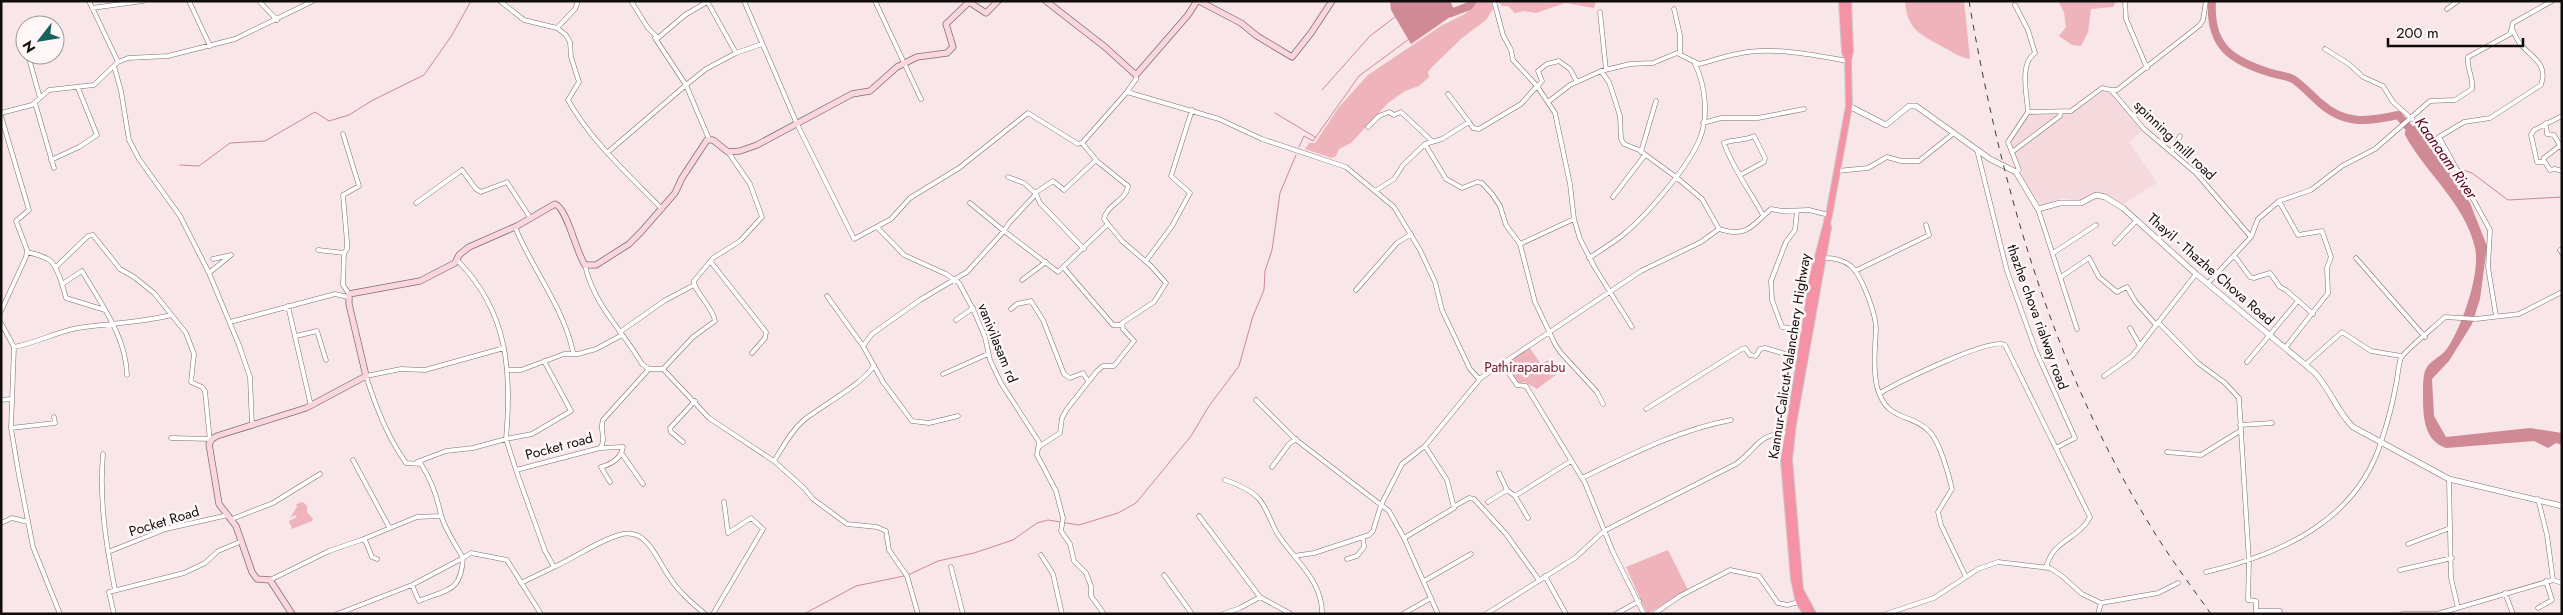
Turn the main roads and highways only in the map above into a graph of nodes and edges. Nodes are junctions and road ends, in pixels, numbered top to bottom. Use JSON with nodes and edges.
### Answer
{"nodes":[{"id":1,"x":998,"y":1,"type":"edge"},
{"id":2,"x":1046,"y":1,"type":"edge"},
{"id":3,"x":1198,"y":1,"type":"edge"},
{"id":4,"x":1332,"y":1,"type":"edge"},
{"id":5,"x":1842,"y":1,"type":"edge"},
{"id":6,"x":1848,"y":1,"type":"edge"},
{"id":7,"x":1848,"y":61,"type":"junction"},
{"id":8,"x":1819,"y":258,"type":"junction"},
{"id":9,"x":292,"y":614,"type":"edge"},
{"id":10,"x":1807,"y":614,"type":"edge"},
{"id":11,"x":1813,"y":614,"type":"edge"}],
"edges":[{"from":1,"to":9,"type":"main road"},
{"from":2,"to":3,"type":"main road"},
{"from":3,"to":4,"type":"main road"},
{"from":5,"to":7,"type":"highway","name":"Kannur-Calicut-Valanchery Highway"},
{"from":6,"to":7,"type":"highway","name":"Kannur-Calicut-Valanchery Highway"},
{"from":7,"to":8,"type":"highway","name":"Kannur-Calicut-Valanchery Highway"},
{"from":8,"to":10,"type":"highway","name":"Kannur-Calicut-Valanchery Highway"},
{"from":8,"to":11,"type":"highway","name":"Kannur-Calicut-Valanchery Highway"}]}
